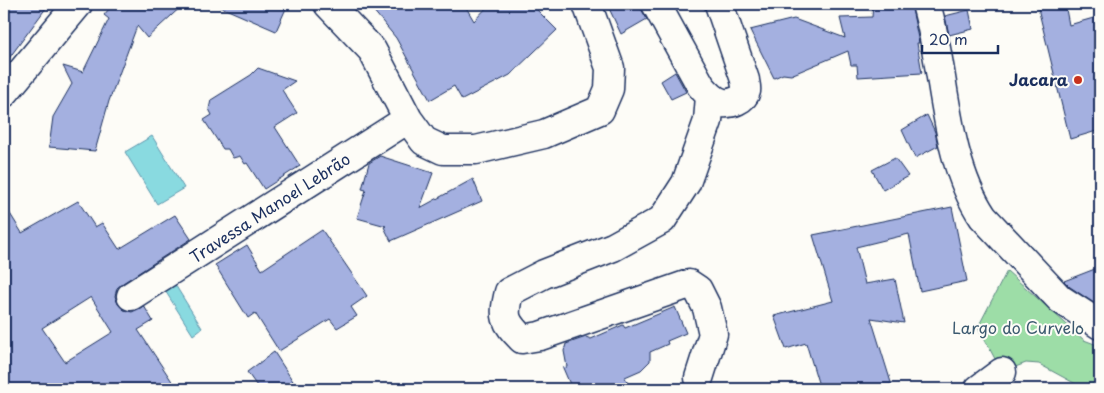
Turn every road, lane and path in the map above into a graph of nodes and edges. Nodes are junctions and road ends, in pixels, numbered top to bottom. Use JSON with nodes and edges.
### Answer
{"nodes":[{"id":1,"x":78,"y":4,"type":"edge"},
{"id":2,"x":328,"y":4,"type":"edge"},
{"id":3,"x":586,"y":4,"type":"edge"},
{"id":4,"x":656,"y":4,"type":"edge"},
{"id":5,"x":719,"y":4,"type":"edge"},
{"id":6,"x":926,"y":4,"type":"edge"},
{"id":7,"x":4,"y":93,"type":"edge"},
{"id":8,"x":710,"y":96,"type":"junction"},
{"id":9,"x":408,"y":119,"type":"junction"},
{"id":10,"x":131,"y":296,"type":"dead end"},
{"id":11,"x":1100,"y":325,"type":"edge"},
{"id":12,"x":1002,"y":372,"type":"dead end"},
{"id":13,"x":699,"y":378,"type":"dead end"},
{"id":14,"x":979,"y":389,"type":"edge"}],
"edges":[{"from":1,"to":7,"type":"street"},
{"from":2,"to":9,"type":"street"},
{"from":3,"to":9,"type":"street"},
{"from":4,"to":8,"type":"street"},
{"from":5,"to":8,"type":"street"},
{"from":6,"to":11,"type":"street"},
{"from":8,"to":13,"type":"street"},
{"from":9,"to":10,"type":"street","name":"Travessa Manoel Lebrão"},
{"from":12,"to":14,"type":"street"}]}
